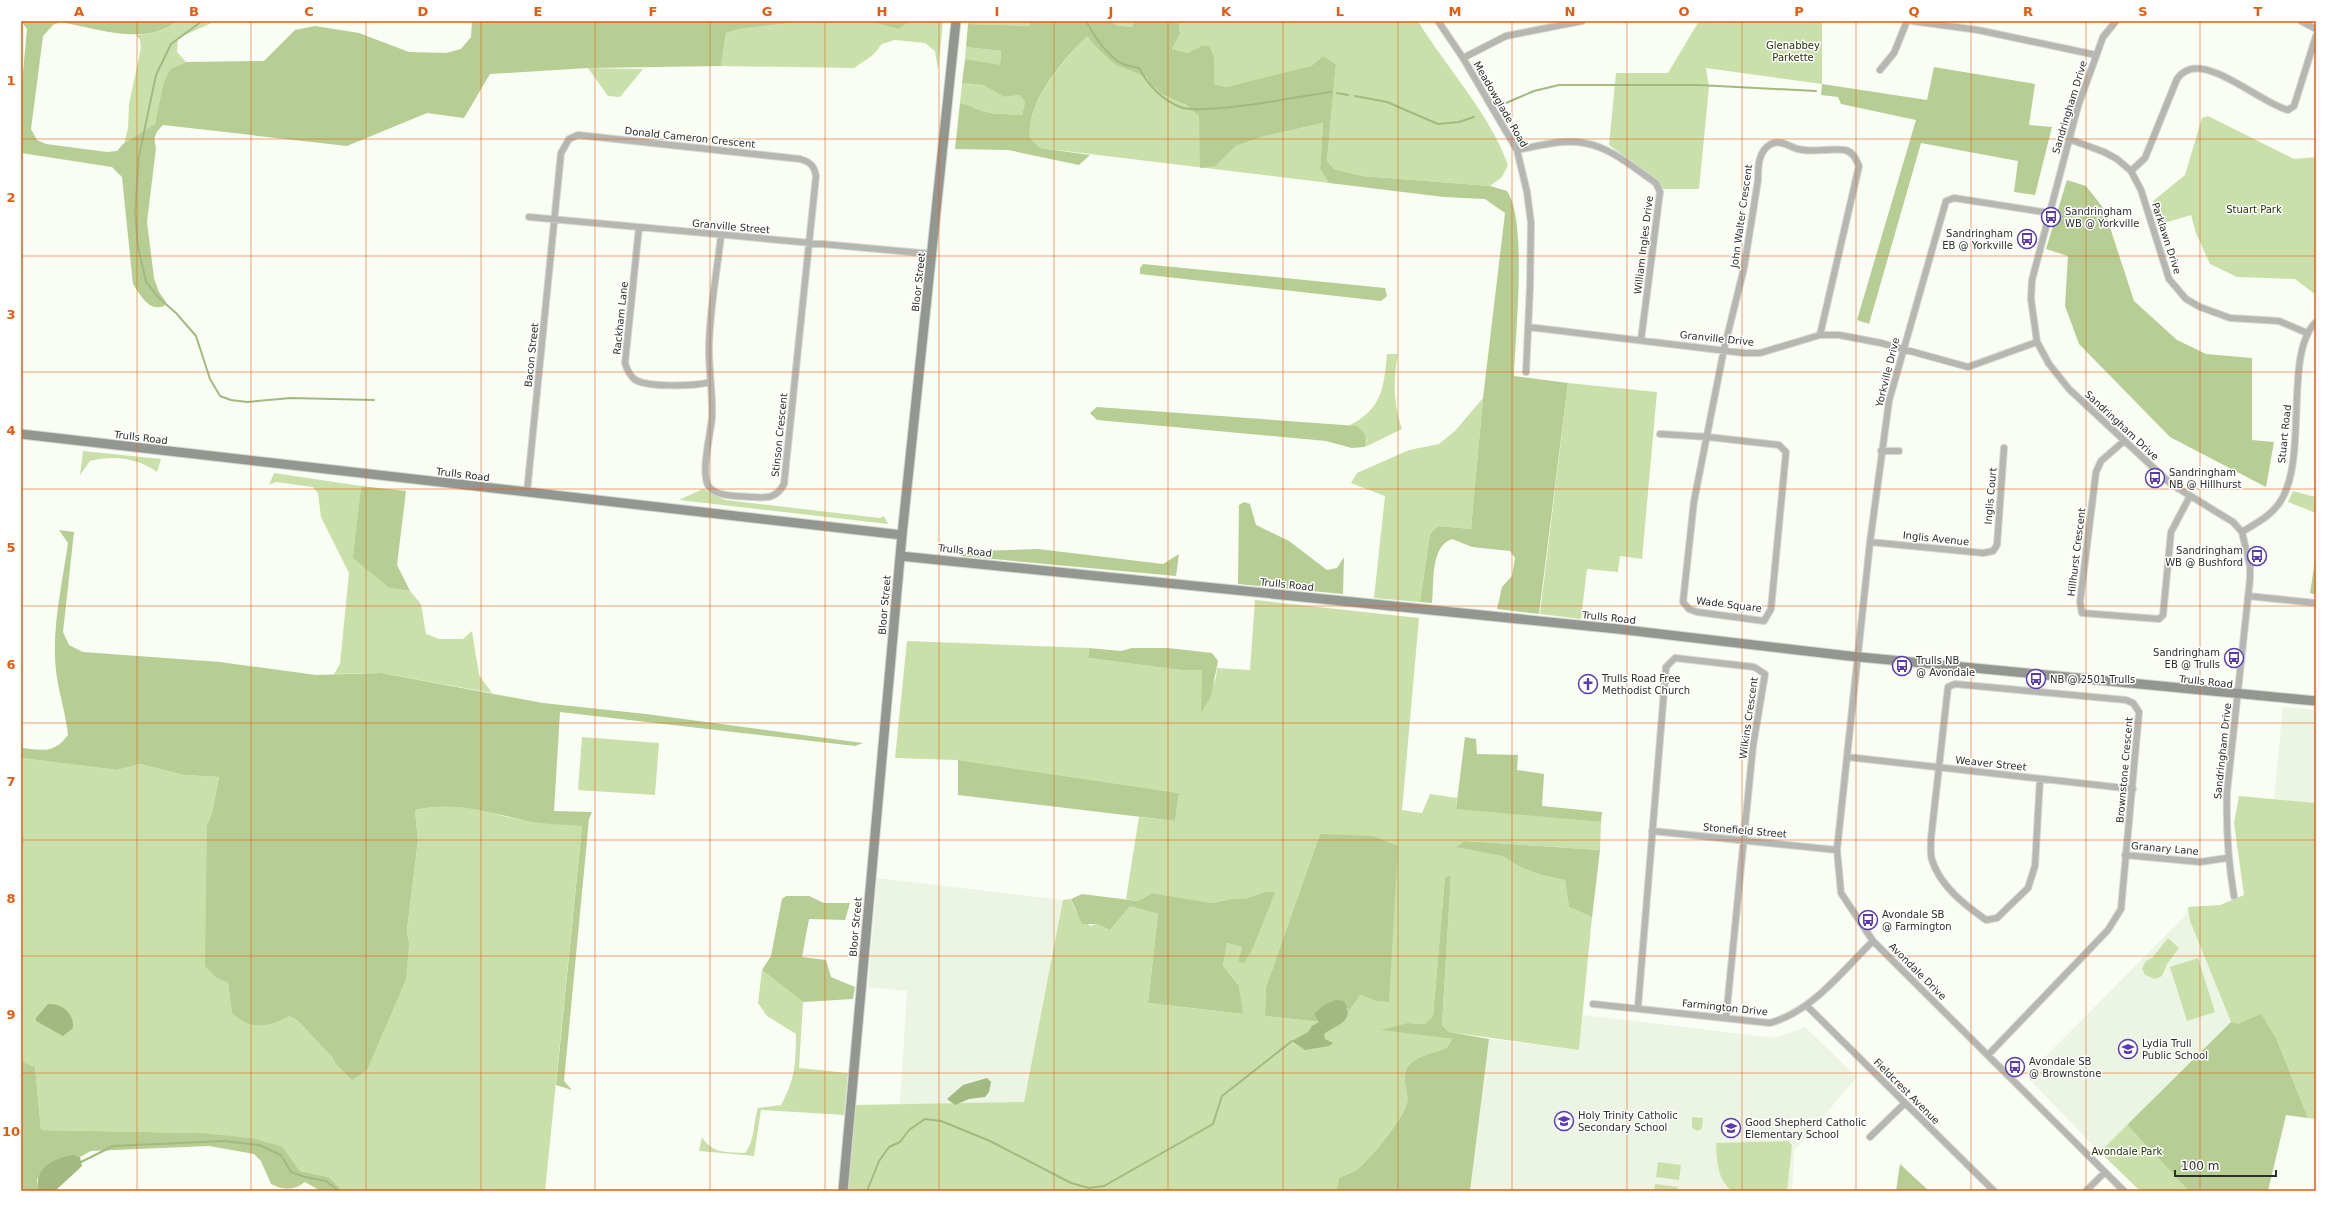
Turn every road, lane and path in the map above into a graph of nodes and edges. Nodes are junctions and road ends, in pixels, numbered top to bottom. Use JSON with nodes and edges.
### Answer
{"nodes":[{"id":1,"x":956,"y":21,"type":"edge"},
{"id":2,"x":1438,"y":21,"type":"edge"},
{"id":3,"x":1582,"y":21,"type":"edge"},
{"id":4,"x":1907,"y":21,"type":"edge"},
{"id":5,"x":1912,"y":21,"type":"edge"},
{"id":6,"x":2116,"y":21,"type":"edge"},
{"id":7,"x":2301,"y":21,"type":"edge"},
{"id":8,"x":2316,"y":29,"type":"edge"},
{"id":9,"x":2316,"y":36,"type":"edge"},
{"id":10,"x":2096,"y":55,"type":"junction"},
{"id":11,"x":1463,"y":58,"type":"junction"},
{"id":12,"x":1880,"y":70,"type":"dead end"},
{"id":13,"x":2069,"y":139,"type":"junction"},
{"id":14,"x":1517,"y":150,"type":"junction"},
{"id":15,"x":2131,"y":171,"type":"junction"},
{"id":16,"x":2050,"y":213,"type":"junction"},
{"id":17,"x":529,"y":217,"type":"dead end"},
{"id":18,"x":555,"y":220,"type":"junction"},
{"id":19,"x":639,"y":227,"type":"junction"},
{"id":20,"x":721,"y":236,"type":"junction"},
{"id":21,"x":809,"y":244,"type":"junction"},
{"id":22,"x":932,"y":254,"type":"junction"},
{"id":23,"x":2316,"y":322,"type":"edge"},
{"id":24,"x":1528,"y":327,"type":"junction"},
{"id":25,"x":2307,"y":333,"type":"junction"},
{"id":26,"x":1820,"y":335,"type":"junction"},
{"id":27,"x":1641,"y":340,"type":"junction"},
{"id":28,"x":2037,"y":342,"type":"junction"},
{"id":29,"x":1902,"y":348,"type":"junction"},
{"id":30,"x":1724,"y":349,"type":"junction"},
{"id":31,"x":1526,"y":372,"type":"dead end"},
{"id":32,"x":710,"y":382,"type":"junction"},
{"id":33,"x":21,"y":434,"type":"edge"},
{"id":34,"x":1660,"y":434,"type":"dead end"},
{"id":35,"x":1708,"y":437,"type":"junction"},
{"id":36,"x":2124,"y":441,"type":"junction"},
{"id":37,"x":2004,"y":448,"type":"dead end"},
{"id":38,"x":1881,"y":451,"type":"junction"},
{"id":39,"x":1899,"y":451,"type":"dead end"},
{"id":40,"x":527,"y":492,"type":"junction"},
{"id":41,"x":2190,"y":496,"type":"junction"},
{"id":42,"x":2242,"y":532,"type":"junction"},
{"id":43,"x":902,"y":535,"type":"junction"},
{"id":44,"x":1870,"y":542,"type":"junction"},
{"id":45,"x":1996,"y":545,"type":"joint"},
{"id":46,"x":900,"y":556,"type":"junction"},
{"id":47,"x":2248,"y":596,"type":"junction"},
{"id":48,"x":2316,"y":603,"type":"edge"},
{"id":49,"x":1857,"y":656,"type":"junction"},
{"id":50,"x":2238,"y":695,"type":"junction"},
{"id":51,"x":2316,"y":701,"type":"edge"},
{"id":52,"x":1847,"y":757,"type":"junction"},
{"id":53,"x":1939,"y":767,"type":"junction"},
{"id":54,"x":2040,"y":779,"type":"junction"},
{"id":55,"x":2133,"y":789,"type":"junction"},
{"id":56,"x":1652,"y":830,"type":"junction"},
{"id":57,"x":1744,"y":840,"type":"junction"},
{"id":58,"x":1837,"y":850,"type":"junction"},
{"id":59,"x":2125,"y":855,"type":"junction"},
{"id":60,"x":2227,"y":858,"type":"junction"},
{"id":61,"x":2234,"y":896,"type":"dead end"},
{"id":62,"x":1873,"y":940,"type":"junction"},
{"id":63,"x":1593,"y":1004,"type":"dead end"},
{"id":64,"x":1807,"y":1006,"type":"junction"},
{"id":65,"x":1638,"y":1007,"type":"junction"},
{"id":66,"x":1726,"y":1018,"type":"junction"},
{"id":67,"x":1988,"y":1055,"type":"junction"},
{"id":68,"x":1905,"y":1103,"type":"junction"},
{"id":69,"x":1870,"y":1137,"type":"dead end"},
{"id":70,"x":2105,"y":1172,"type":"junction"},
{"id":71,"x":843,"y":1191,"type":"edge"},
{"id":72,"x":1994,"y":1191,"type":"edge"},
{"id":73,"x":2086,"y":1191,"type":"edge"},
{"id":74,"x":2124,"y":1191,"type":"edge"}],
"edges":[{"from":1,"to":22,"type":"street","name":"Bloor Street"},
{"from":2,"to":11,"type":"street","name":"Meadowglade Road"},
{"from":3,"to":11,"type":"street"},
{"from":4,"to":12,"type":"street"},
{"from":5,"to":10,"type":"street"},
{"from":6,"to":10,"type":"street","name":"Sandringham Drive"},
{"from":7,"to":8,"type":"street"},
{"from":9,"to":15,"type":"street"},
{"from":10,"to":13,"type":"street","name":"Sandringham Drive"},
{"from":11,"to":14,"type":"street","name":"Meadowglade Road"},
{"from":13,"to":15,"type":"street","name":"Parklawn Drive"},
{"from":13,"to":16,"type":"street","name":"Sandringham Drive"},
{"from":14,"to":24,"type":"street","name":"Meadowglade Road"},
{"from":14,"to":27,"type":"street","name":"William Ingles Drive"},
{"from":15,"to":25,"type":"street","name":"Parklawn Drive"},
{"from":16,"to":28,"type":"street","name":"Sandringham Drive"},
{"from":16,"to":29,"type":"street","name":"Yorkville Drive"},
{"from":17,"to":18,"type":"street","name":"Granville Street"},
{"from":18,"to":19,"type":"street","name":"Granville Street"},
{"from":18,"to":21,"type":"street","name":"Donald Cameron Crescent"},
{"from":18,"to":40,"type":"street","name":"Bacon Street"},
{"from":19,"to":20,"type":"street","name":"Granville Street"},
{"from":19,"to":32,"type":"street","name":"Rackham Lane"},
{"from":20,"to":21,"type":"street","name":"Granville Street"},
{"from":20,"to":32,"type":"street","name":"Stinson Crescent"},
{"from":21,"to":22,"type":"street","name":"Granville Street"},
{"from":21,"to":32,"type":"street","name":"Stinson Crescent"},
{"from":22,"to":43,"type":"street","name":"Bloor Street"},
{"from":23,"to":25,"type":"street","name":"Stuart Road"},
{"from":24,"to":27,"type":"street","name":"Granville Drive"},
{"from":24,"to":31,"type":"street","name":"Meadowglade Road"},
{"from":25,"to":42,"type":"street","name":"Stuart Road"},
{"from":26,"to":29,"type":"street","name":"Granville Drive"},
{"from":26,"to":30,"type":"street","name":"Granville Drive"},
{"from":26,"to":30,"type":"street","name":"John Walter Crescent"},
{"from":27,"to":30,"type":"street","name":"Granville Drive"},
{"from":28,"to":29,"type":"street","name":"Granville Drive"},
{"from":28,"to":36,"type":"street","name":"Sandringham Drive"},
{"from":29,"to":38,"type":"street","name":"Yorkville Drive"},
{"from":30,"to":35,"type":"street","name":"Wade Square"},
{"from":33,"to":40,"type":"street","name":"Trulls Road"},
{"from":34,"to":35,"type":"street"},
{"from":35,"to":35,"type":"street","name":"Wade Square"},
{"from":36,"to":41,"type":"street","name":"Sandringham Drive"},
{"from":36,"to":41,"type":"street","name":"Hillhurst Crescent"},
{"from":37,"to":45,"type":"street","name":"Inglis Court"},
{"from":38,"to":39,"type":"street"},
{"from":38,"to":44,"type":"street","name":"Yorkville Drive"},
{"from":40,"to":43,"type":"street","name":"Trulls Road"},
{"from":41,"to":42,"type":"street","name":"Sandringham Drive"},
{"from":42,"to":47,"type":"street","name":"Sandringham Drive"},
{"from":43,"to":46,"type":"street","name":"Bloor Street"},
{"from":44,"to":45,"type":"street","name":"Inglis Avenue"},
{"from":44,"to":49,"type":"street","name":"Yorkville Drive"},
{"from":46,"to":49,"type":"street","name":"Trulls Road"},
{"from":46,"to":71,"type":"street","name":"Bloor Street"},
{"from":47,"to":48,"type":"street"},
{"from":47,"to":50,"type":"street","name":"Sandringham Drive"},
{"from":49,"to":50,"type":"street","name":"Trulls Road"},
{"from":49,"to":52,"type":"street","name":"Avondale Drive"},
{"from":50,"to":51,"type":"street","name":"Trulls Road"},
{"from":50,"to":60,"type":"street","name":"Sandringham Drive"},
{"from":52,"to":53,"type":"street","name":"Weaver Street"},
{"from":52,"to":58,"type":"street","name":"Avondale Drive"},
{"from":53,"to":54,"type":"street","name":"Weaver Street"},
{"from":53,"to":54,"type":"street"},
{"from":53,"to":55,"type":"street","name":"Brownstone Crescent"},
{"from":54,"to":55,"type":"street","name":"Weaver Street"},
{"from":55,"to":59,"type":"street","name":"Brownstone Crescent"},
{"from":56,"to":57,"type":"street","name":"Stonefield Street"},
{"from":56,"to":57,"type":"street","name":"Wilkins Crescent"},
{"from":56,"to":65,"type":"street","name":"Wilkins Crescent"},
{"from":57,"to":58,"type":"street","name":"Stonefield Street"},
{"from":57,"to":66,"type":"street","name":"Wilkins Crescent"},
{"from":58,"to":62,"type":"street","name":"Avondale Drive"},
{"from":59,"to":60,"type":"street","name":"Granary Lane"},
{"from":59,"to":67,"type":"street","name":"Brownstone Crescent"},
{"from":60,"to":61,"type":"street","name":"Sandringham Drive"},
{"from":62,"to":64,"type":"street","name":"Farmington Drive"},
{"from":62,"to":67,"type":"street","name":"Avondale Drive"},
{"from":63,"to":65,"type":"street","name":"Farmington Drive"},
{"from":64,"to":66,"type":"street","name":"Farmington Drive"},
{"from":64,"to":68,"type":"street","name":"Fieldcrest Avenue"},
{"from":65,"to":66,"type":"street","name":"Farmington Drive"},
{"from":67,"to":70,"type":"street","name":"Avondale Drive"},
{"from":68,"to":69,"type":"street"},
{"from":68,"to":72,"type":"street","name":"Fieldcrest Avenue"},
{"from":70,"to":73,"type":"street"},
{"from":70,"to":74,"type":"street","name":"Avondale Drive"}]}
